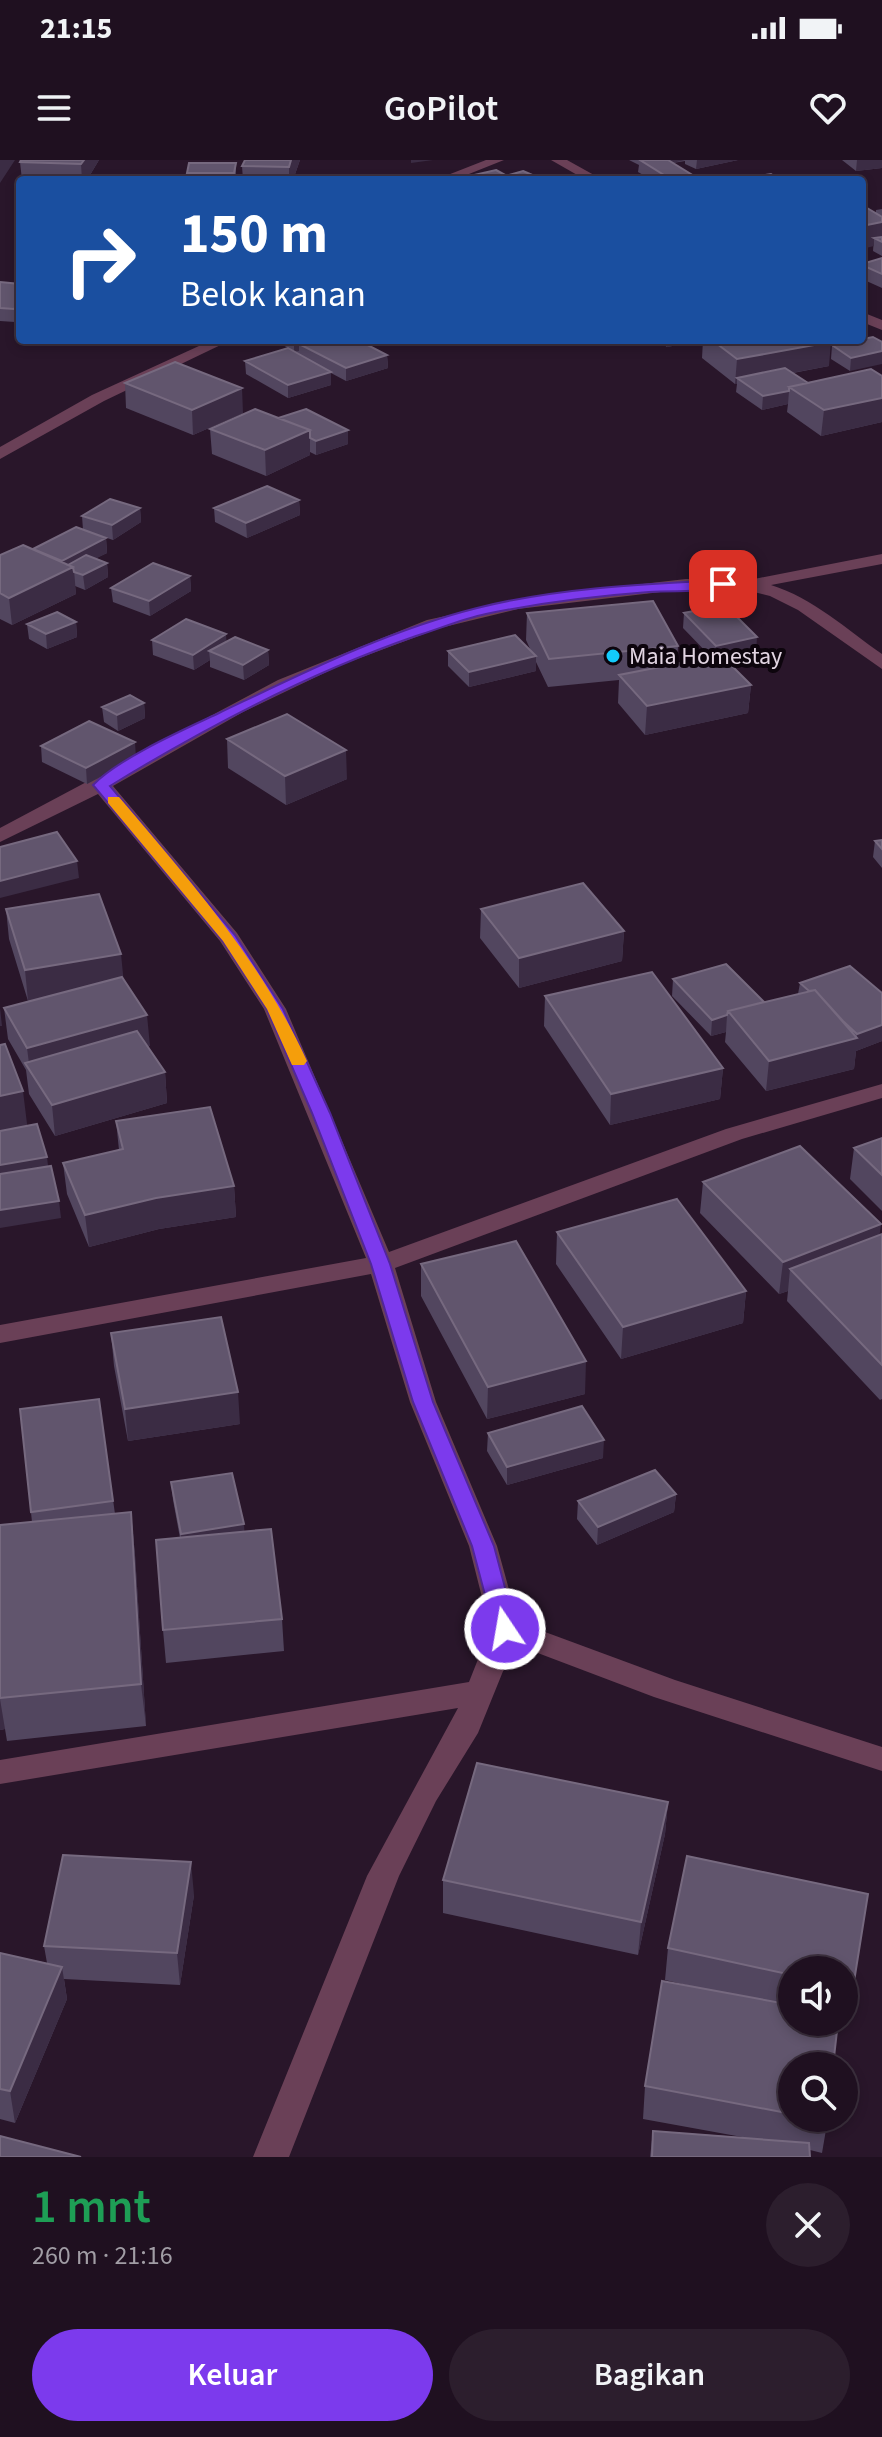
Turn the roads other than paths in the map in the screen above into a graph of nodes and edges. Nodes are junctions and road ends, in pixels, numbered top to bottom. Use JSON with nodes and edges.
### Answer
{"nodes":[{"id":1,"x":498,"y":160,"type":"edge"},
{"id":2,"x":557,"y":160,"type":"edge"},
{"id":3,"x":453,"y":176,"type":"edge"},
{"id":4,"x":588,"y":176,"type":"edge"},
{"id":5,"x":215,"y":344,"type":"edge"},
{"id":6,"x":0,"y":454,"type":"edge"},
{"id":7,"x":882,"y":559,"type":"edge"},
{"id":8,"x":745,"y":584,"type":"junction"},
{"id":9,"x":882,"y":663,"type":"edge"},
{"id":10,"x":101,"y":785,"type":"junction"},
{"id":11,"x":0,"y":836,"type":"edge"},
{"id":12,"x":882,"y":1091,"type":"edge"},
{"id":13,"x":381,"y":1264,"type":"junction"},
{"id":14,"x":0,"y":1334,"type":"edge"},
{"id":15,"x":505,"y":1629,"type":"junction"},
{"id":16,"x":481,"y":1692,"type":"junction"},
{"id":17,"x":882,"y":1759,"type":"edge"},
{"id":18,"x":0,"y":1772,"type":"edge"},
{"id":19,"x":271,"y":2157,"type":"edge"}],
"edges":[{"from":1,"to":3,"type":"street"},
{"from":2,"to":4,"type":"street"},
{"from":5,"to":6,"type":"street"},
{"from":7,"to":8,"type":"street"},
{"from":8,"to":9,"type":"street"},
{"from":8,"to":10,"type":"street"},
{"from":10,"to":11,"type":"street"},
{"from":10,"to":13,"type":"street"},
{"from":12,"to":13,"type":"street"},
{"from":13,"to":14,"type":"street"},
{"from":13,"to":15,"type":"street"},
{"from":15,"to":16,"type":"street"},
{"from":15,"to":17,"type":"street"},
{"from":16,"to":18,"type":"street"},
{"from":16,"to":19,"type":"street"}]}
